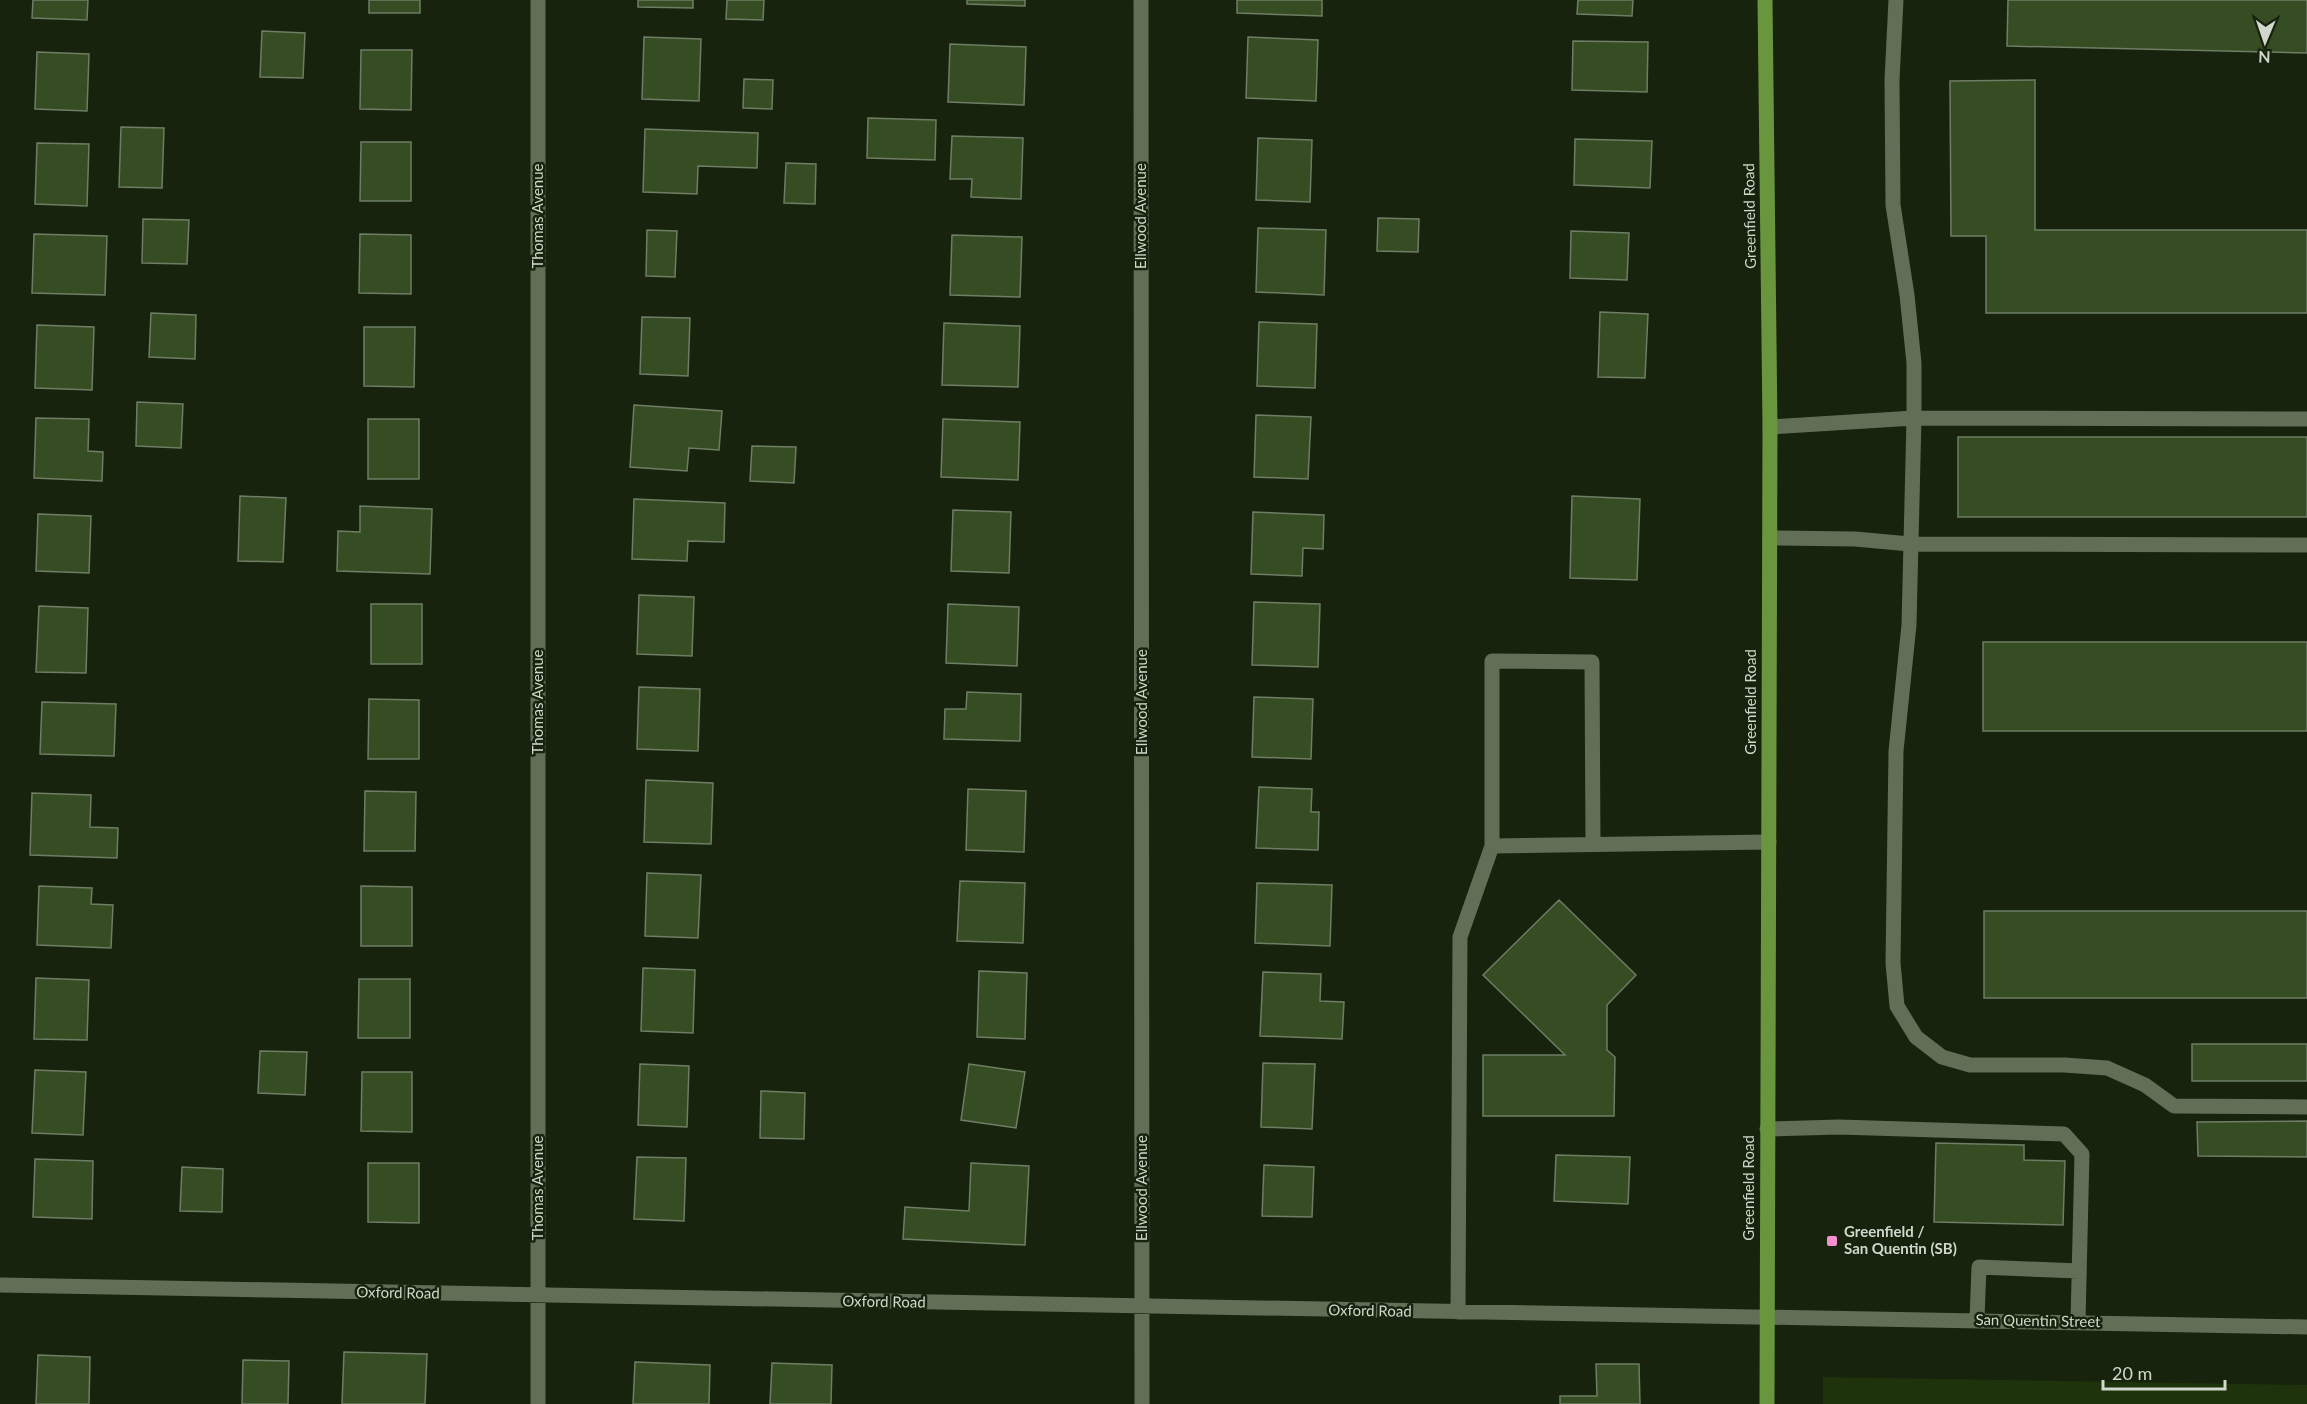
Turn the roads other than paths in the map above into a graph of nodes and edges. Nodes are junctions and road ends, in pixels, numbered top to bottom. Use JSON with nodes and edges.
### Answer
{"nodes":[{"id":1,"x":538,"y":0,"type":"edge"},
{"id":2,"x":1142,"y":0,"type":"edge"},
{"id":3,"x":1765,"y":0,"type":"edge"},
{"id":4,"x":1896,"y":0,"type":"edge"},
{"id":5,"x":1914,"y":418,"type":"junction"},
{"id":6,"x":2307,"y":419,"type":"edge"},
{"id":7,"x":1770,"y":427,"type":"junction"},
{"id":8,"x":1770,"y":538,"type":"junction"},
{"id":9,"x":1910,"y":544,"type":"junction"},
{"id":10,"x":2307,"y":545,"type":"edge"},
{"id":11,"x":1769,"y":842,"type":"junction"},
{"id":12,"x":1593,"y":844,"type":"junction"},
{"id":13,"x":1492,"y":846,"type":"junction"},
{"id":14,"x":2307,"y":1107,"type":"edge"},
{"id":15,"x":1767,"y":1129,"type":"junction"},
{"id":16,"x":2079,"y":1271,"type":"junction"},
{"id":17,"x":0,"y":1285,"type":"edge"},
{"id":18,"x":538,"y":1296,"type":"junction"},
{"id":19,"x":1142,"y":1307,"type":"junction"},
{"id":20,"x":1458,"y":1312,"type":"junction"},
{"id":21,"x":1768,"y":1317,"type":"junction"},
{"id":22,"x":1977,"y":1319,"type":"junction"},
{"id":23,"x":2078,"y":1321,"type":"junction"},
{"id":24,"x":2307,"y":1327,"type":"edge"},
{"id":25,"x":538,"y":1404,"type":"edge"},
{"id":26,"x":1142,"y":1404,"type":"edge"},
{"id":27,"x":1767,"y":1404,"type":"edge"}],
"edges":[{"from":1,"to":18,"type":"street","name":"Thomas Avenue"},
{"from":2,"to":19,"type":"street","name":"Ellwood Avenue"},
{"from":3,"to":7,"type":"main road","name":"Greenfield Road"},
{"from":4,"to":5,"type":"street"},
{"from":5,"to":6,"type":"street"},
{"from":5,"to":7,"type":"street"},
{"from":5,"to":9,"type":"street"},
{"from":7,"to":8,"type":"main road","name":"Greenfield Road"},
{"from":8,"to":9,"type":"street"},
{"from":8,"to":11,"type":"main road","name":"Greenfield Road"},
{"from":9,"to":10,"type":"street"},
{"from":9,"to":14,"type":"street"},
{"from":11,"to":12,"type":"street"},
{"from":11,"to":15,"type":"main road","name":"Greenfield Road"},
{"from":12,"to":13,"type":"street"},
{"from":12,"to":13,"type":"street"},
{"from":13,"to":20,"type":"street"},
{"from":15,"to":16,"type":"street"},
{"from":15,"to":21,"type":"main road","name":"Greenfield Road"},
{"from":16,"to":22,"type":"street"},
{"from":16,"to":23,"type":"street"},
{"from":17,"to":18,"type":"street","name":"Oxford Road"},
{"from":18,"to":19,"type":"street","name":"Oxford Road"},
{"from":18,"to":25,"type":"street","name":"Thomas Avenue"},
{"from":19,"to":20,"type":"street","name":"Oxford Road"},
{"from":19,"to":26,"type":"street","name":"Ellwood Avenue"},
{"from":20,"to":21,"type":"street","name":"Oxford Road"},
{"from":21,"to":22,"type":"street","name":"San Quentin Street"},
{"from":21,"to":27,"type":"main road","name":"Greenfield Road"},
{"from":22,"to":23,"type":"street","name":"San Quentin Street"},
{"from":23,"to":24,"type":"street","name":"San Quentin Street"}]}
